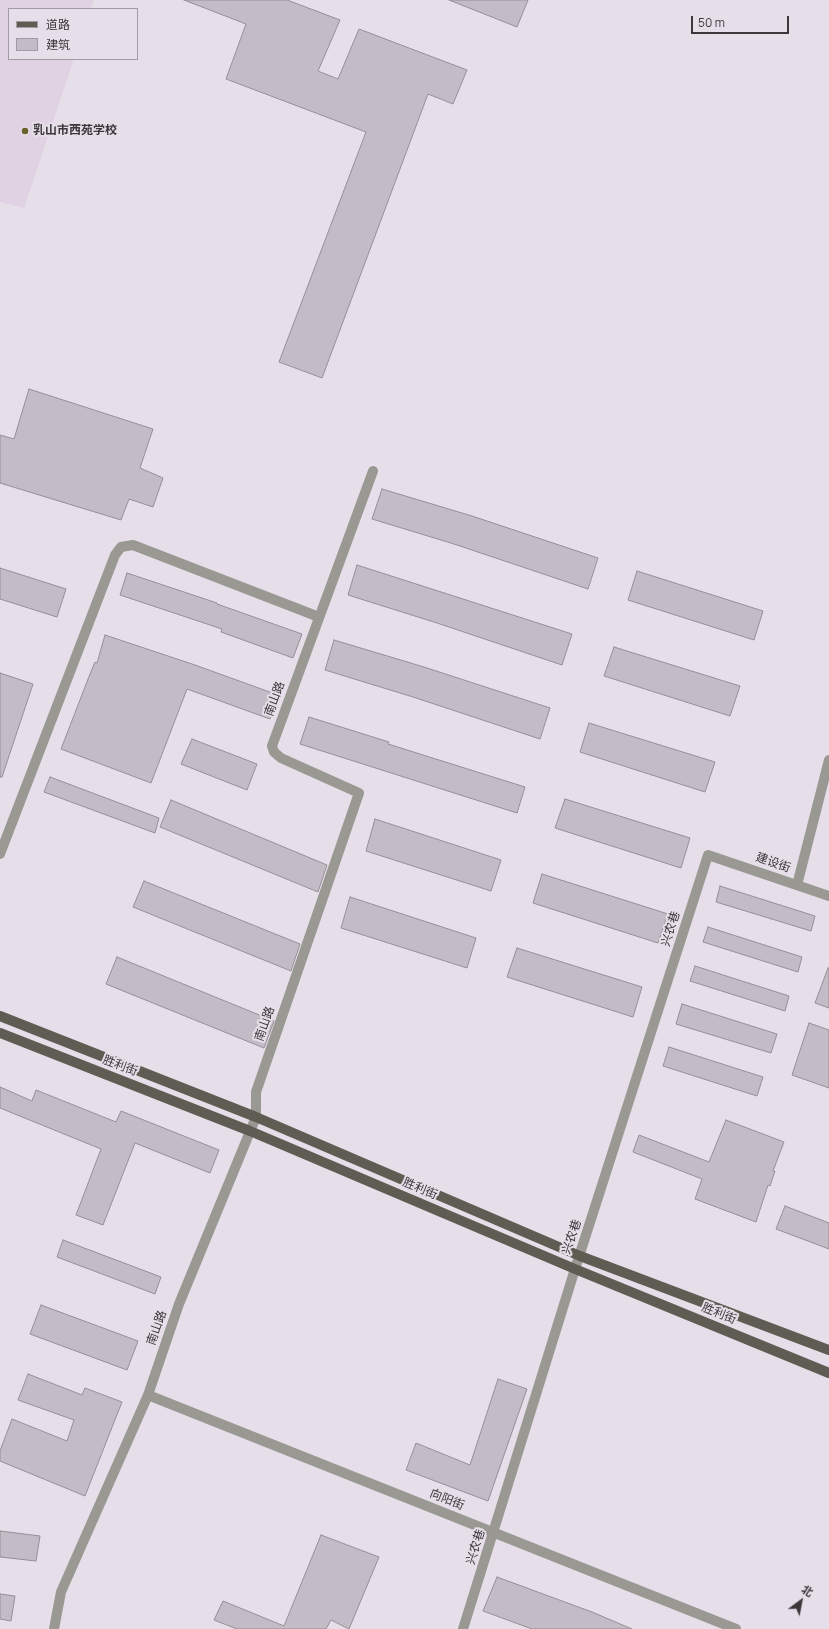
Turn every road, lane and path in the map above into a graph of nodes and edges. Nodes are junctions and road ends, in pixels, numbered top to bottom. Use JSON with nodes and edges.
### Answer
{"nodes":[{"id":1,"x":373,"y":472,"type":"dead end"},
{"id":2,"x":319,"y":617,"type":"junction"},
{"id":3,"x":829,"y":760,"type":"edge"},
{"id":4,"x":0,"y":854,"type":"edge"},
{"id":5,"x":708,"y":855,"type":"joint"},
{"id":6,"x":797,"y":885,"type":"junction"},
{"id":7,"x":829,"y":896,"type":"edge"},
{"id":8,"x":0,"y":1016,"type":"edge"},
{"id":9,"x":0,"y":1033,"type":"edge"},
{"id":10,"x":256,"y":1117,"type":"junction"},
{"id":11,"x":250,"y":1131,"type":"junction"},
{"id":12,"x":580,"y":1256,"type":"junction"},
{"id":13,"x":575,"y":1270,"type":"junction"},
{"id":14,"x":829,"y":1350,"type":"edge"},
{"id":15,"x":829,"y":1373,"type":"edge"},
{"id":16,"x":148,"y":1395,"type":"junction"},
{"id":17,"x":494,"y":1533,"type":"junction"},
{"id":18,"x":54,"y":1629,"type":"edge"},
{"id":19,"x":463,"y":1629,"type":"edge"},
{"id":20,"x":736,"y":1629,"type":"edge"}],
"edges":[{"from":1,"to":2,"type":"street","name":"南山路"},
{"from":2,"to":4,"type":"street"},
{"from":2,"to":10,"type":"street","name":"南山路"},
{"from":3,"to":6,"type":"street"},
{"from":5,"to":6,"type":"street","name":"建设街"},
{"from":5,"to":12,"type":"street","name":"兴农巷"},
{"from":6,"to":7,"type":"street","name":"建设街"},
{"from":8,"to":10,"type":"main road","name":"胜利街"},
{"from":9,"to":11,"type":"main road","name":"胜利街"},
{"from":10,"to":11,"type":"street","name":"南山路"},
{"from":10,"to":12,"type":"main road","name":"胜利街"},
{"from":11,"to":13,"type":"main road","name":"胜利街"},
{"from":11,"to":16,"type":"street","name":"南山路"},
{"from":12,"to":13,"type":"street","name":"兴农巷"},
{"from":12,"to":14,"type":"main road","name":"胜利街"},
{"from":13,"to":15,"type":"main road","name":"胜利街"},
{"from":13,"to":17,"type":"street","name":"兴农巷"},
{"from":16,"to":17,"type":"street","name":"向阳街"},
{"from":16,"to":18,"type":"street","name":"南山路"},
{"from":17,"to":19,"type":"street","name":"兴农巷"},
{"from":17,"to":20,"type":"street","name":"向阳街"}]}
